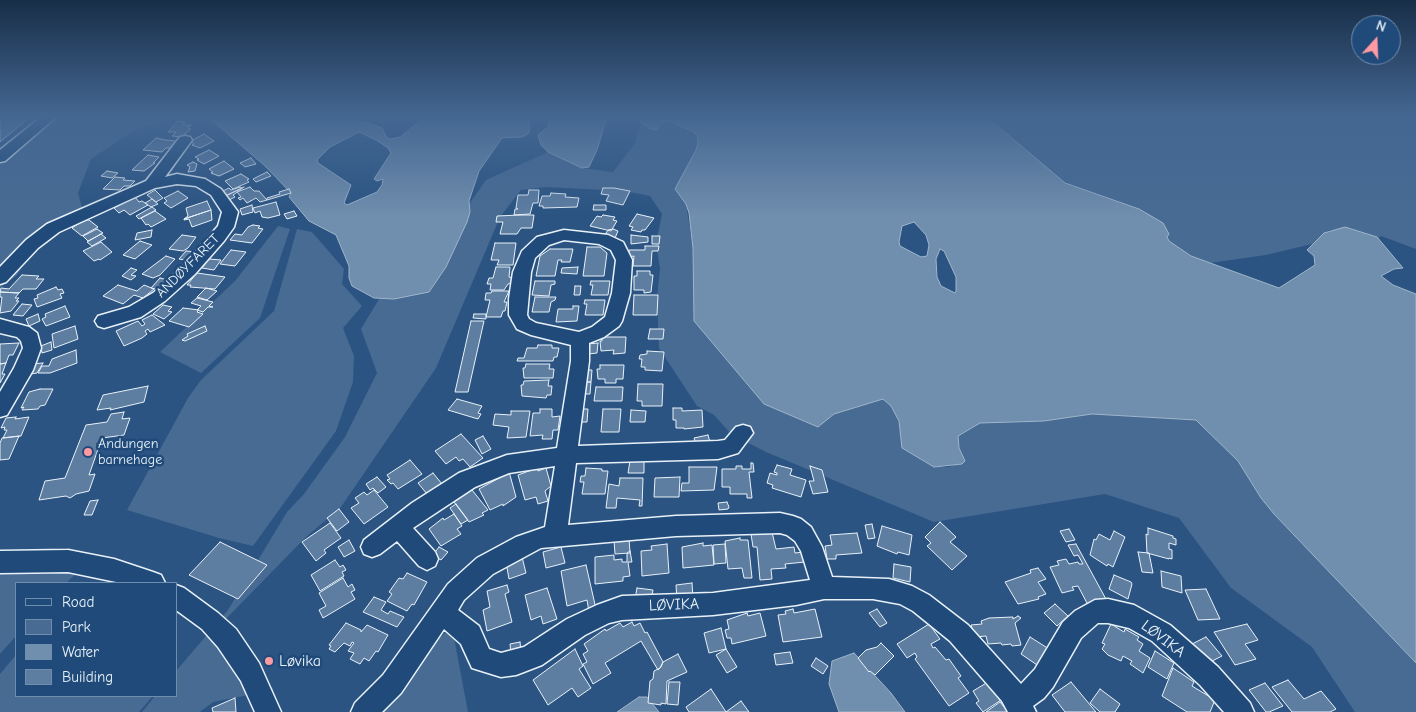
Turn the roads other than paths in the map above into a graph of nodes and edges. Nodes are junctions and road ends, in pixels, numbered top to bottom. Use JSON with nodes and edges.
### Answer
{"nodes":[{"id":1,"x":177,"y":150,"type":"edge"},
{"id":2,"x":152,"y":184,"type":"junction"},
{"id":3,"x":0,"y":278,"type":"edge"},
{"id":4,"x":104,"y":321,"type":"dead end"},
{"id":5,"x":0,"y":326,"type":"edge"},
{"id":6,"x":580,"y":339,"type":"junction"},
{"id":7,"x":0,"y":409,"type":"edge"},
{"id":8,"x":743,"y":433,"type":"dead end"},
{"id":9,"x":567,"y":455,"type":"junction"},
{"id":10,"x":399,"y":528,"type":"junction"},
{"id":11,"x":555,"y":535,"type":"junction"},
{"id":12,"x":372,"y":547,"type":"dead end"},
{"id":13,"x":427,"y":558,"type":"dead end"},
{"id":14,"x":0,"y":562,"type":"edge"},
{"id":15,"x":150,"y":582,"type":"edge"},
{"id":16,"x":824,"y":588,"type":"junction"},
{"id":17,"x":178,"y":597,"type":"edge"},
{"id":18,"x":442,"y":612,"type":"junction"},
{"id":19,"x":1020,"y":707,"type":"edge"},
{"id":20,"x":268,"y":712,"type":"edge"},
{"id":21,"x":364,"y":712,"type":"edge"},
{"id":22,"x":1241,"y":712,"type":"edge"}],
"edges":[{"from":1,"to":2,"type":"street"},
{"from":2,"to":3,"type":"street","name":"ANDØYFARET"},
{"from":2,"to":4,"type":"street","name":"ANDØYFARET"},
{"from":5,"to":7,"type":"street"},
{"from":6,"to":6,"type":"street"},
{"from":6,"to":9,"type":"street"},
{"from":8,"to":9,"type":"street"},
{"from":9,"to":10,"type":"street"},
{"from":9,"to":11,"type":"street"},
{"from":10,"to":12,"type":"street"},
{"from":10,"to":13,"type":"street"},
{"from":11,"to":16,"type":"street"},
{"from":11,"to":18,"type":"street"},
{"from":14,"to":15,"type":"street"},
{"from":16,"to":18,"type":"street","name":"LØVIKA"},
{"from":16,"to":19,"type":"street","name":"LØVIKA"},
{"from":17,"to":20,"type":"street"},
{"from":18,"to":21,"type":"street"},
{"from":19,"to":22,"type":"street","name":"LØVIKA"}]}
